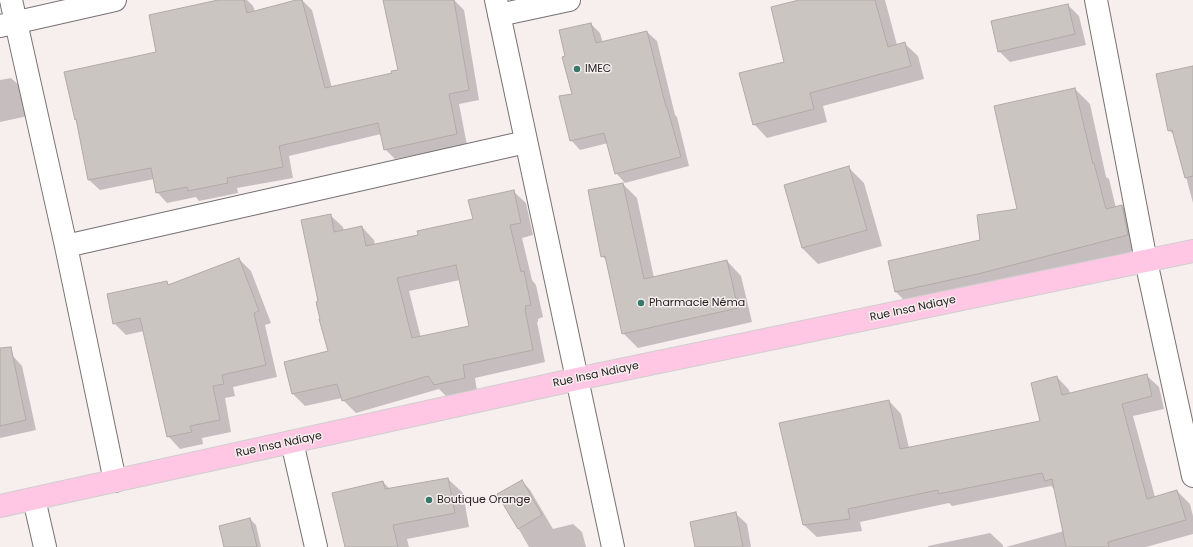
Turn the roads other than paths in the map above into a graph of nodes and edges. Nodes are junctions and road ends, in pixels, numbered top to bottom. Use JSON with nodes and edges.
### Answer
{"nodes":[{"id":1,"x":11,"y":0,"type":"edge"},
{"id":2,"x":115,"y":0,"type":"edge"},
{"id":3,"x":569,"y":0,"type":"edge"},
{"id":4,"x":1096,"y":0,"type":"edge"},
{"id":5,"x":498,"y":8,"type":"edge"},
{"id":6,"x":8,"y":24,"type":"edge"},
{"id":7,"x":526,"y":142,"type":"junction"},
{"id":8,"x":66,"y":246,"type":"junction"},
{"id":9,"x":1193,"y":252,"type":"edge"},
{"id":10,"x":1146,"y":261,"type":"junction"},
{"id":11,"x":577,"y":379,"type":"junction"},
{"id":12,"x":292,"y":442,"type":"junction"},
{"id":13,"x":1193,"y":476,"type":"edge"},
{"id":14,"x":115,"y":481,"type":"junction"},
{"id":15,"x":34,"y":499,"type":"junction"},
{"id":16,"x":0,"y":506,"type":"edge"},
{"id":17,"x":45,"y":547,"type":"edge"},
{"id":18,"x":316,"y":547,"type":"edge"},
{"id":19,"x":613,"y":547,"type":"edge"}],
"edges":[{"from":1,"to":6,"type":"street"},
{"from":2,"to":6,"type":"street"},
{"from":3,"to":5,"type":"street"},
{"from":4,"to":10,"type":"street"},
{"from":5,"to":7,"type":"street"},
{"from":6,"to":8,"type":"street"},
{"from":7,"to":8,"type":"street"},
{"from":7,"to":11,"type":"street"},
{"from":8,"to":14,"type":"street"},
{"from":9,"to":10,"type":"main road","name":"Rue Insa Ndiaye"},
{"from":10,"to":11,"type":"main road","name":"Rue Insa Ndiaye"},
{"from":10,"to":13,"type":"street"},
{"from":11,"to":12,"type":"main road","name":"Rue Insa Ndiaye"},
{"from":11,"to":19,"type":"street"},
{"from":12,"to":14,"type":"main road","name":"Rue Insa Ndiaye"},
{"from":12,"to":18,"type":"street"},
{"from":14,"to":15,"type":"main road","name":"Rue Insa Ndiaye"},
{"from":15,"to":16,"type":"main road","name":"Rue Insa Ndiaye"},
{"from":15,"to":17,"type":"street"}]}
